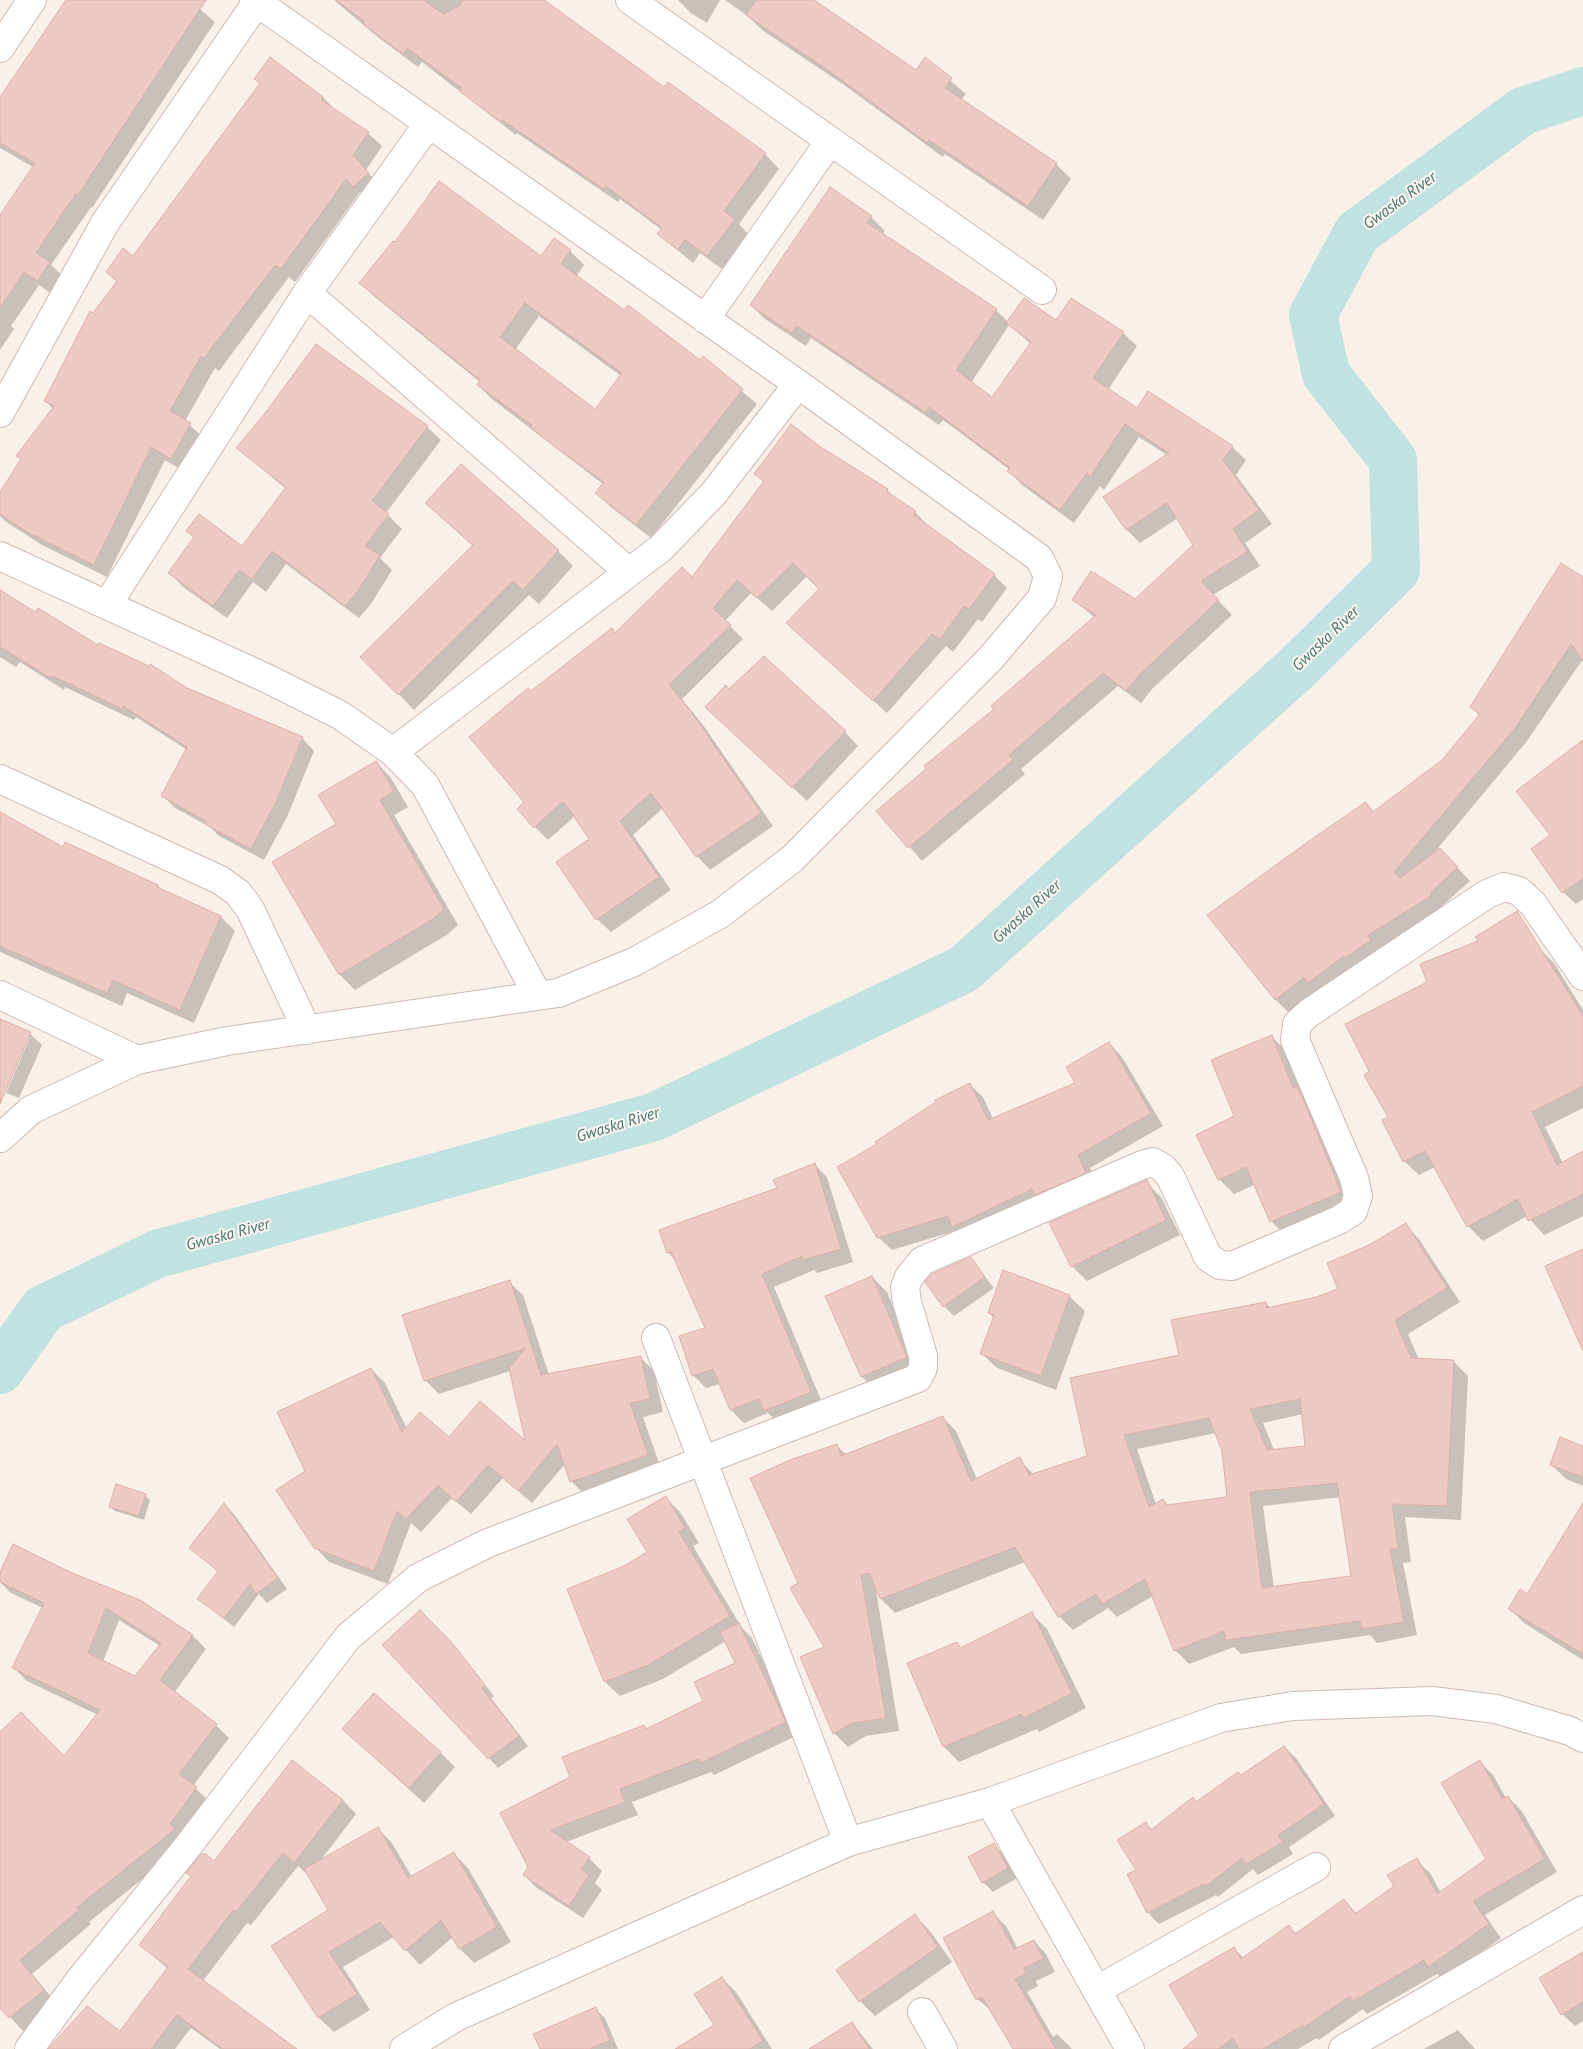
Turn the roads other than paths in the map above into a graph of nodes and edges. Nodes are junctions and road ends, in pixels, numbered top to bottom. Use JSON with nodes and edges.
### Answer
{"nodes":[{"id":1,"x":32,"y":0,"type":"edge"},
{"id":2,"x":630,"y":0,"type":"edge"},
{"id":3,"x":255,"y":1,"type":"edge"},
{"id":4,"x":0,"y":48,"type":"edge"},
{"id":5,"x":428,"y":123,"type":"junction"},
{"id":6,"x":830,"y":140,"type":"junction"},
{"id":7,"x":1042,"y":290,"type":"dead end"},
{"id":8,"x":307,"y":293,"type":"junction"},
{"id":9,"x":705,"y":318,"type":"junction"},
{"id":10,"x":798,"y":384,"type":"junction"},
{"id":11,"x":0,"y":413,"type":"edge"},
{"id":12,"x":0,"y":556,"type":"edge"},
{"id":13,"x":629,"y":572,"type":"junction"},
{"id":14,"x":107,"y":605,"type":"junction"},
{"id":15,"x":393,"y":752,"type":"junction"},
{"id":16,"x":0,"y":779,"type":"edge"},
{"id":17,"x":1583,"y":976,"type":"edge"},
{"id":18,"x":0,"y":995,"type":"edge"},
{"id":19,"x":538,"y":996,"type":"junction"},
{"id":20,"x":307,"y":1030,"type":"junction"},
{"id":21,"x":137,"y":1060,"type":"junction"},
{"id":22,"x":0,"y":1138,"type":"edge"},
{"id":23,"x":656,"y":1338,"type":"dead end"},
{"id":24,"x":702,"y":1463,"type":"junction"},
{"id":25,"x":1583,"y":1738,"type":"edge"},
{"id":26,"x":990,"y":1802,"type":"junction"},
{"id":27,"x":848,"y":1842,"type":"junction"},
{"id":28,"x":1316,"y":1868,"type":"dead end"},
{"id":29,"x":1583,"y":1910,"type":"edge"},
{"id":30,"x":1097,"y":1990,"type":"junction"},
{"id":31,"x":922,"y":2012,"type":"dead end"},
{"id":32,"x":29,"y":2049,"type":"edge"},
{"id":33,"x":404,"y":2049,"type":"edge"},
{"id":34,"x":943,"y":2049,"type":"edge"},
{"id":35,"x":1130,"y":2049,"type":"edge"},
{"id":36,"x":1344,"y":2049,"type":"edge"}],
"edges":[{"from":1,"to":4,"type":"street"},
{"from":2,"to":6,"type":"street"},
{"from":3,"to":5,"type":"street"},
{"from":3,"to":11,"type":"street"},
{"from":5,"to":8,"type":"street"},
{"from":5,"to":9,"type":"street"},
{"from":6,"to":7,"type":"street"},
{"from":6,"to":9,"type":"street"},
{"from":8,"to":13,"type":"street"},
{"from":8,"to":14,"type":"street"},
{"from":9,"to":10,"type":"street"},
{"from":10,"to":13,"type":"street"},
{"from":10,"to":19,"type":"street"},
{"from":12,"to":14,"type":"street"},
{"from":13,"to":15,"type":"street"},
{"from":14,"to":15,"type":"street"},
{"from":15,"to":19,"type":"street"},
{"from":16,"to":20,"type":"street"},
{"from":17,"to":24,"type":"street"},
{"from":18,"to":21,"type":"street"},
{"from":19,"to":20,"type":"street"},
{"from":20,"to":21,"type":"street"},
{"from":21,"to":22,"type":"street"},
{"from":23,"to":24,"type":"street"},
{"from":24,"to":27,"type":"street"},
{"from":24,"to":32,"type":"street"},
{"from":25,"to":26,"type":"street"},
{"from":26,"to":27,"type":"street"},
{"from":26,"to":30,"type":"street"},
{"from":27,"to":33,"type":"street"},
{"from":28,"to":30,"type":"street"},
{"from":29,"to":36,"type":"street"},
{"from":30,"to":35,"type":"street"},
{"from":31,"to":34,"type":"street"}]}
